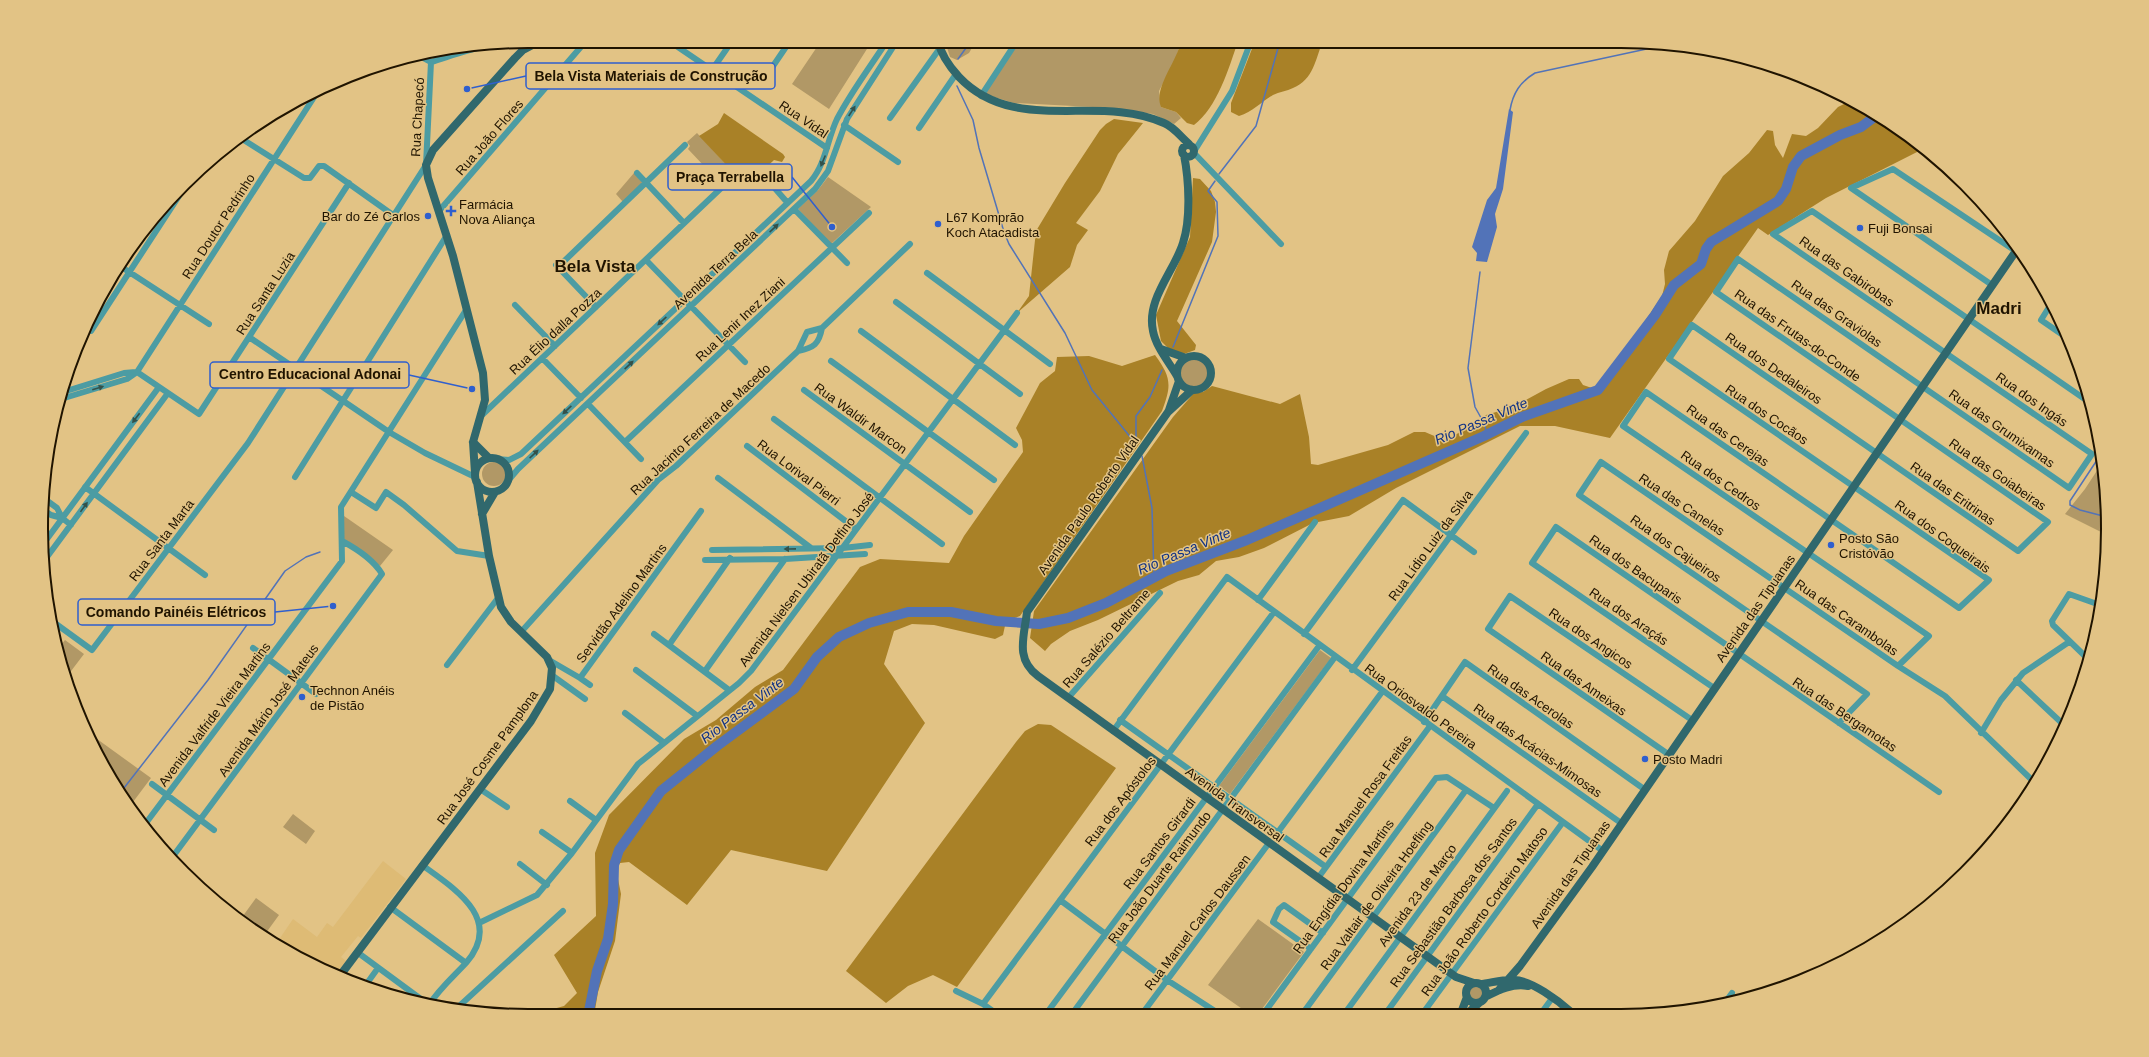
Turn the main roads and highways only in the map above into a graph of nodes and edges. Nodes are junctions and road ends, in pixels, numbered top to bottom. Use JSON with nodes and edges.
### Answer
{"nodes":[{"id":1,"x":526,"y":48,"type":"edge"},
{"id":2,"x":940,"y":48,"type":"edge"},
{"id":3,"x":2014,"y":254,"type":"edge"},
{"id":4,"x":1161,"y":349,"type":"junction"},
{"id":5,"x":1186,"y":358,"type":"junction"},
{"id":6,"x":1178,"y":379,"type":"junction"},
{"id":7,"x":1192,"y":390,"type":"junction"},
{"id":8,"x":1168,"y":412,"type":"junction"},
{"id":9,"x":473,"y":442,"type":"junction"},
{"id":10,"x":493,"y":459,"type":"junction"},
{"id":11,"x":476,"y":477,"type":"junction"},
{"id":12,"x":495,"y":492,"type":"junction"},
{"id":13,"x":482,"y":514,"type":"junction"},
{"id":14,"x":1027,"y":612,"type":"joint"},
{"id":15,"x":344,"y":971,"type":"edge"},
{"id":16,"x":1515,"y":972,"type":"junction"},
{"id":17,"x":1454,"y":976,"type":"junction"},
{"id":18,"x":1509,"y":980,"type":"junction"},
{"id":19,"x":1523,"y":982,"type":"junction"},
{"id":20,"x":1477,"y":983,"type":"junction"},
{"id":21,"x":1534,"y":988,"type":"junction"},
{"id":22,"x":1499,"y":990,"type":"junction"},
{"id":23,"x":1466,"y":996,"type":"junction"},
{"id":24,"x":1482,"y":1000,"type":"junction"},
{"id":25,"x":1462,"y":1009,"type":"edge"},
{"id":26,"x":1472,"y":1009,"type":"edge"},
{"id":27,"x":1567,"y":1009,"type":"edge"}],
"edges":[{"from":1,"to":9,"type":"main road"},
{"from":2,"to":4,"type":"main road"},
{"from":3,"to":16,"type":"main road","name":"Avenida das Tipuanas"},
{"from":4,"to":5,"type":"main road"},
{"from":4,"to":6,"type":"main road"},
{"from":5,"to":6,"type":"main road"},
{"from":5,"to":7,"type":"main road"},
{"from":6,"to":7,"type":"main road"},
{"from":6,"to":8,"type":"main road","name":"Avenida Paulo Roberto Vidal"},
{"from":7,"to":8,"type":"main road","name":"Avenida Paulo Roberto Vidal"},
{"from":8,"to":14,"type":"main road","name":"Avenida Paulo Roberto Vidal"},
{"from":9,"to":10,"type":"main road"},
{"from":9,"to":11,"type":"main road"},
{"from":10,"to":11,"type":"main road"},
{"from":10,"to":12,"type":"main road"},
{"from":11,"to":12,"type":"main road"},
{"from":11,"to":13,"type":"main road"},
{"from":12,"to":13,"type":"main road"},
{"from":13,"to":15,"type":"main road","name":"Rua José Cosme Pamplona"},
{"from":14,"to":17,"type":"main road","name":"Avenida Transversal"},
{"from":16,"to":18,"type":"main road","name":"Avenida das Tipuanas"},
{"from":16,"to":19,"type":"main road"},
{"from":17,"to":20,"type":"main road","name":"Avenida Transversal"},
{"from":17,"to":23,"type":"main road","name":"Avenida Transversal"},
{"from":18,"to":19,"type":"main road"},
{"from":18,"to":20,"type":"main road"},
{"from":18,"to":22,"type":"main road","name":"Avenida das Tipuanas"},
{"from":19,"to":21,"type":"main road"},
{"from":20,"to":23,"type":"main road"},
{"from":20,"to":24,"type":"main road"},
{"from":21,"to":22,"type":"main road"},
{"from":21,"to":27,"type":"main road"},
{"from":22,"to":24,"type":"main road"},
{"from":23,"to":24,"type":"main road"},
{"from":23,"to":25,"type":"main road"},
{"from":24,"to":26,"type":"main road"}]}
